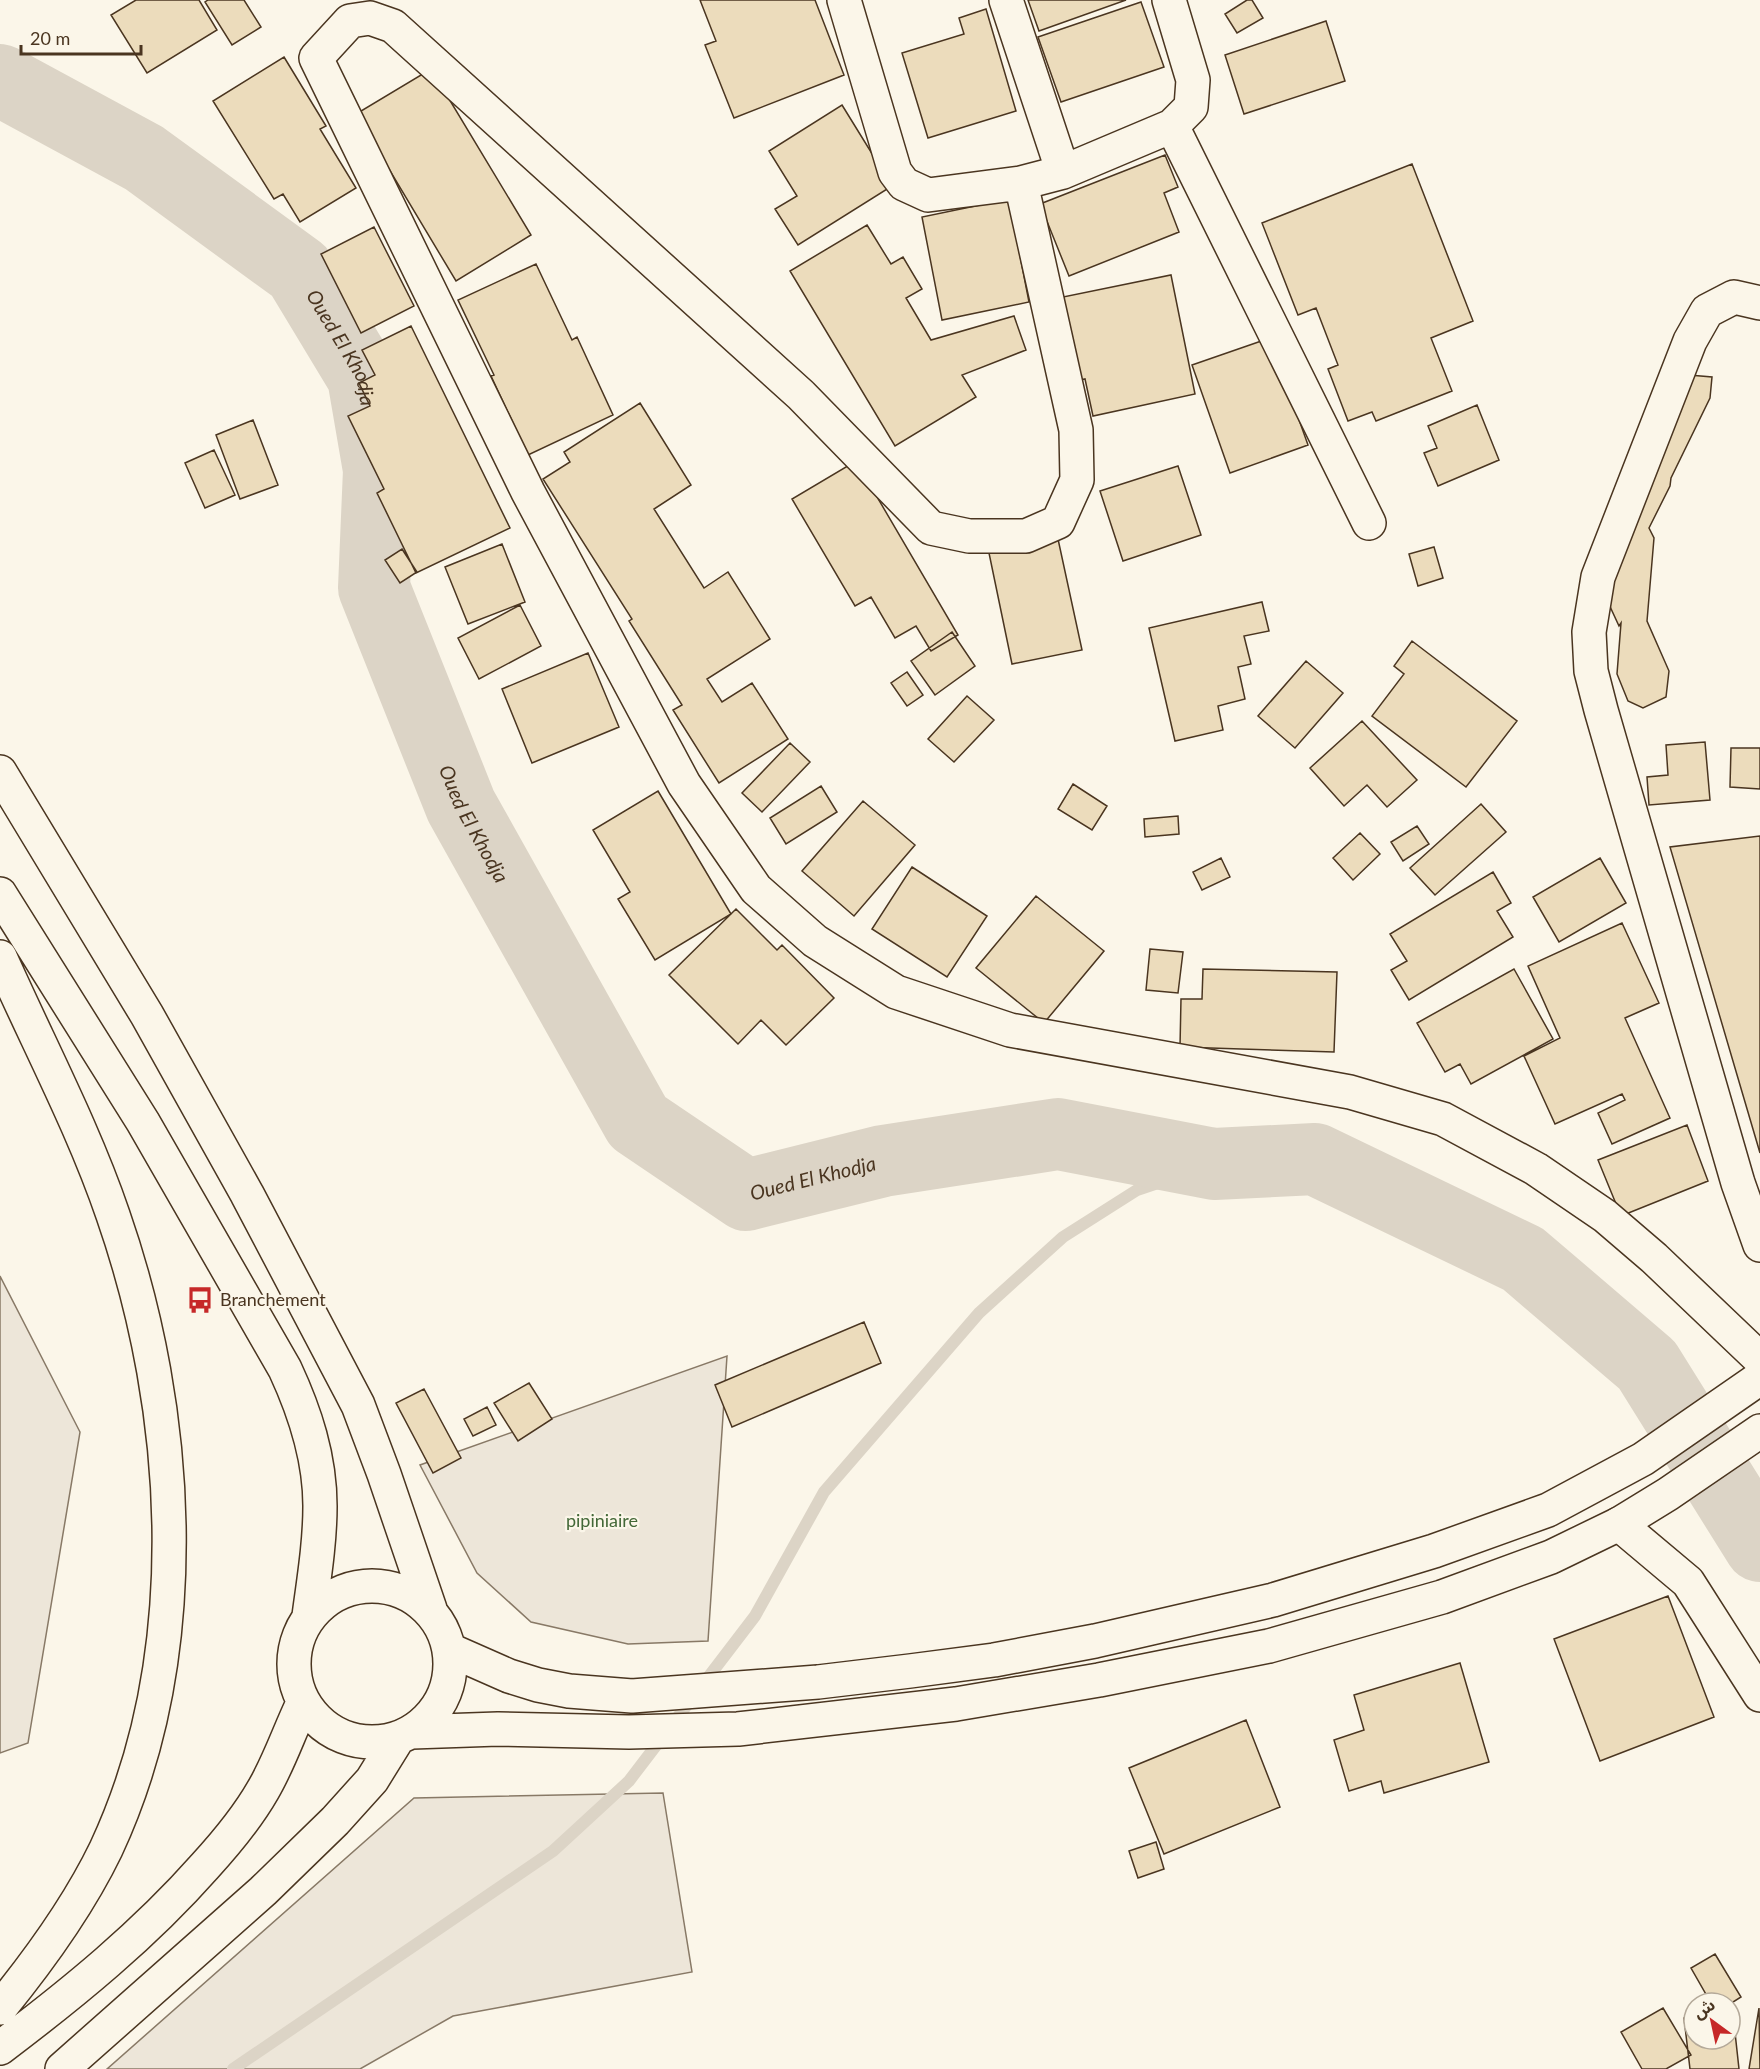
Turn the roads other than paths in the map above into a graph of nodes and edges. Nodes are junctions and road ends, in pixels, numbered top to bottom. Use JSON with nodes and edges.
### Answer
{"nodes":[{"id":1,"x":844,"y":0,"type":"edge"},
{"id":2,"x":1006,"y":0,"type":"edge"},
{"id":3,"x":1169,"y":0,"type":"edge"},
{"id":4,"x":1172,"y":126,"type":"junction"},
{"id":5,"x":1063,"y":172,"type":"junction"},
{"id":6,"x":1021,"y":183,"type":"junction"},
{"id":7,"x":1760,"y":303,"type":"edge"},
{"id":8,"x":1370,"y":524,"type":"dead end"},
{"id":9,"x":0,"y":772,"type":"edge"},
{"id":10,"x":0,"y":894,"type":"edge"},
{"id":11,"x":0,"y":957,"type":"edge"},
{"id":12,"x":1760,"y":1245,"type":"edge"},
{"id":13,"x":1760,"y":1359,"type":"edge"},
{"id":14,"x":1751,"y":1384,"type":"edge"},
{"id":15,"x":1760,"y":1431,"type":"edge"},
{"id":16,"x":1619,"y":1524,"type":"junction"},
{"id":17,"x":430,"y":1609,"type":"junction"},
{"id":18,"x":309,"y":1616,"type":"junction"},
{"id":19,"x":450,"y":1650,"type":"junction"},
{"id":20,"x":1760,"y":1695,"type":"edge"},
{"id":21,"x":303,"y":1703,"type":"junction"},
{"id":22,"x":405,"y":1735,"type":"junction"},
{"id":23,"x":0,"y":2008,"type":"edge"},
{"id":24,"x":0,"y":2048,"type":"edge"},
{"id":25,"x":62,"y":2069,"type":"edge"}],
"edges":[{"from":1,"to":6,"type":"main road"},
{"from":2,"to":5,"type":"main road"},
{"from":3,"to":4,"type":"main road"},
{"from":4,"to":5,"type":"main road"},
{"from":4,"to":8,"type":"main road"},
{"from":5,"to":6,"type":"main road"},
{"from":6,"to":13,"type":"main road"},
{"from":7,"to":12,"type":"main road"},
{"from":9,"to":17,"type":"main road"},
{"from":10,"to":18,"type":"main road"},
{"from":11,"to":23,"type":"main road"},
{"from":14,"to":19,"type":"main road"},
{"from":15,"to":16,"type":"main road"},
{"from":16,"to":20,"type":"main road"},
{"from":16,"to":22,"type":"main road"},
{"from":17,"to":18,"type":"main road"},
{"from":17,"to":19,"type":"main road"},
{"from":18,"to":21,"type":"main road"},
{"from":19,"to":22,"type":"main road"},
{"from":21,"to":22,"type":"main road"},
{"from":21,"to":24,"type":"main road"},
{"from":22,"to":25,"type":"main road"}]}
